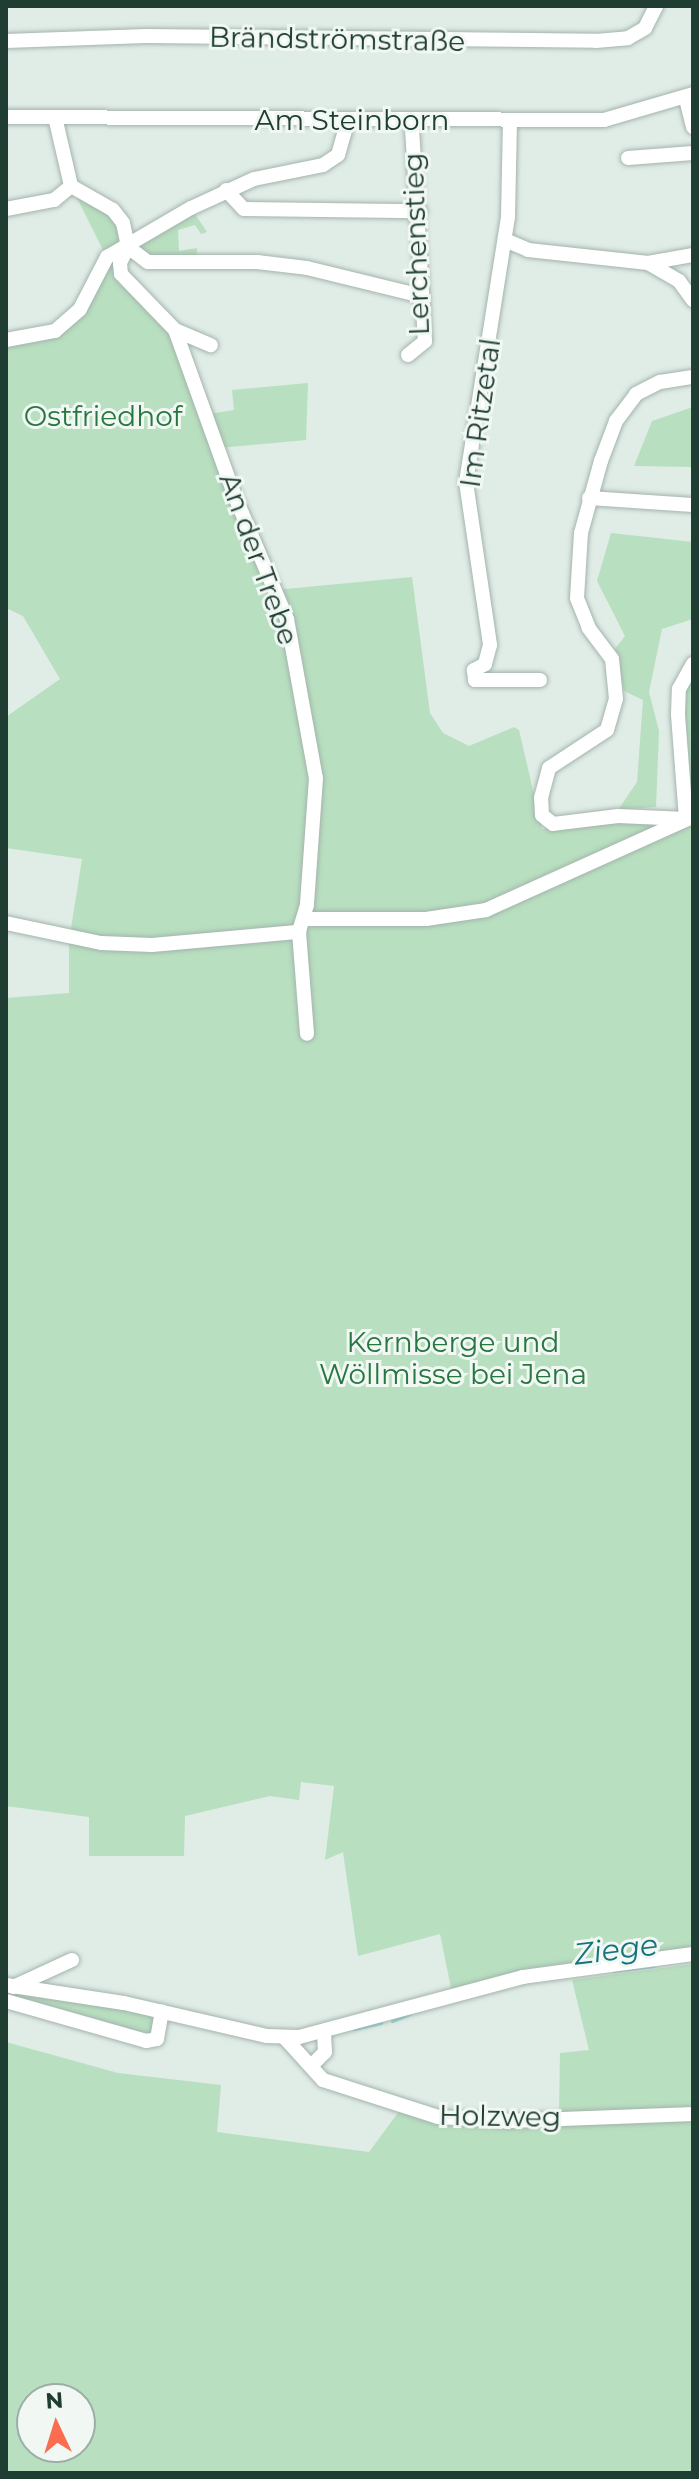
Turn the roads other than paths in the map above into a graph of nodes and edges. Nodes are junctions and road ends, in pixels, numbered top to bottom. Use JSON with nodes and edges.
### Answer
{"nodes":[{"id":1,"x":656,"y":8,"type":"edge"},
{"id":2,"x":6,"y":41,"type":"edge"},
{"id":3,"x":689,"y":100,"type":"edge"},
{"id":4,"x":6,"y":117,"type":"edge"},
{"id":5,"x":55,"y":117,"type":"junction"},
{"id":6,"x":348,"y":120,"type":"junction"},
{"id":7,"x":510,"y":121,"type":"junction"},
{"id":8,"x":693,"y":127,"type":"edge"},
{"id":9,"x":412,"y":128,"type":"dead end"},
{"id":10,"x":693,"y":153,"type":"edge"},
{"id":11,"x":628,"y":158,"type":"dead end"},
{"id":12,"x":71,"y":186,"type":"junction"},
{"id":13,"x":226,"y":190,"type":"junction"},
{"id":14,"x":6,"y":209,"type":"edge"},
{"id":15,"x":420,"y":211,"type":"junction"},
{"id":16,"x":505,"y":240,"type":"junction"},
{"id":17,"x":128,"y":247,"type":"junction"},
{"id":18,"x":693,"y":255,"type":"edge"},
{"id":19,"x":648,"y":263,"type":"junction"},
{"id":20,"x":422,"y":296,"type":"junction"},
{"id":21,"x":693,"y":300,"type":"edge"},
{"id":22,"x":175,"y":330,"type":"junction"},
{"id":23,"x":6,"y":340,"type":"edge"},
{"id":24,"x":211,"y":345,"type":"dead end"},
{"id":25,"x":408,"y":355,"type":"dead end"},
{"id":26,"x":693,"y":377,"type":"edge"},
{"id":27,"x":589,"y":498,"type":"junction"},
{"id":28,"x":693,"y":505,"type":"edge"},
{"id":29,"x":693,"y":664,"type":"edge"},
{"id":30,"x":540,"y":680,"type":"dead end"},
{"id":31,"x":690,"y":818,"type":"edge"},
{"id":32,"x":6,"y":923,"type":"edge"},
{"id":33,"x":302,"y":925,"type":"junction"},
{"id":34,"x":307,"y":1034,"type":"dead end"},
{"id":35,"x":693,"y":1954,"type":"edge"},
{"id":36,"x":72,"y":1960,"type":"dead end"},
{"id":37,"x":9,"y":1986,"type":"edge"},
{"id":38,"x":6,"y":2001,"type":"edge"},
{"id":39,"x":162,"y":2011,"type":"junction"},
{"id":40,"x":324,"y":2034,"type":"junction"},
{"id":41,"x":284,"y":2037,"type":"junction"},
{"id":42,"x":311,"y":2066,"type":"junction"},
{"id":43,"x":693,"y":2114,"type":"edge"}],
"edges":[{"from":1,"to":2,"type":"street","name":"Brändströmstraße"},
{"from":3,"to":7,"type":"street","name":"Am Steinborn"},
{"from":3,"to":8,"type":"street"},
{"from":4,"to":5,"type":"street","name":"Am Steinborn"},
{"from":5,"to":6,"type":"street","name":"Am Steinborn"},
{"from":5,"to":12,"type":"street"},
{"from":6,"to":7,"type":"street","name":"Am Steinborn"},
{"from":6,"to":13,"type":"street"},
{"from":7,"to":16,"type":"street","name":"Im Ritzetal"},
{"from":9,"to":15,"type":"street","name":"Lerchenstieg"},
{"from":10,"to":11,"type":"street"},
{"from":12,"to":14,"type":"street"},
{"from":12,"to":17,"type":"street","name":"An der Trebe"},
{"from":13,"to":15,"type":"street"},
{"from":13,"to":17,"type":"street"},
{"from":15,"to":20,"type":"street","name":"Lerchenstieg"},
{"from":16,"to":19,"type":"street"},
{"from":16,"to":30,"type":"street","name":"Im Ritzetal"},
{"from":17,"to":20,"type":"street"},
{"from":17,"to":22,"type":"street","name":"An der Trebe"},
{"from":17,"to":23,"type":"street"},
{"from":18,"to":19,"type":"street"},
{"from":19,"to":21,"type":"street"},
{"from":20,"to":25,"type":"street","name":"Lerchenstieg"},
{"from":22,"to":24,"type":"street","name":"An der Trebe"},
{"from":22,"to":33,"type":"street","name":"An der Trebe"},
{"from":26,"to":27,"type":"street"},
{"from":27,"to":28,"type":"street"},
{"from":27,"to":31,"type":"street"},
{"from":29,"to":31,"type":"street"},
{"from":31,"to":33,"type":"street"},
{"from":32,"to":33,"type":"street"},
{"from":33,"to":34,"type":"street","name":"An der Trebe"},
{"from":35,"to":40,"type":"street"},
{"from":36,"to":37,"type":"street"},
{"from":37,"to":39,"type":"street"},
{"from":38,"to":39,"type":"street"},
{"from":39,"to":41,"type":"street"},
{"from":40,"to":41,"type":"street"},
{"from":40,"to":42,"type":"street"},
{"from":41,"to":42,"type":"street","name":"Holzweg"},
{"from":42,"to":43,"type":"street","name":"Holzweg"}]}
